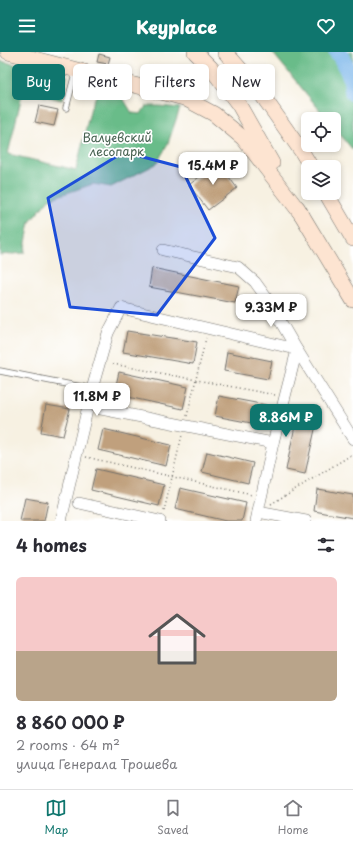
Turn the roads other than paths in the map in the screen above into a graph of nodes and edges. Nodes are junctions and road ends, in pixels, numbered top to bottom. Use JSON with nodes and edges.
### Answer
{"nodes":[{"id":1,"x":8,"y":52,"type":"edge"},
{"id":2,"x":195,"y":52,"type":"edge"},
{"id":3,"x":226,"y":53,"type":"edge"},
{"id":4,"x":73,"y":69,"type":"edge"},
{"id":5,"x":73,"y":81,"type":"edge"},
{"id":6,"x":132,"y":85,"type":"edge"},
{"id":7,"x":66,"y":108,"type":"dead end"},
{"id":8,"x":307,"y":160,"type":"edge"},
{"id":9,"x":330,"y":200,"type":"edge"},
{"id":10,"x":302,"y":216,"type":"junction"},
{"id":11,"x":353,"y":239,"type":"edge"},
{"id":12,"x":163,"y":250,"type":"dead end"},
{"id":13,"x":353,"y":300,"type":"edge"},
{"id":14,"x":297,"y":349,"type":"junction"},
{"id":15,"x":0,"y":371,"type":"edge"},
{"id":16,"x":92,"y":389,"type":"junction"},
{"id":17,"x":101,"y":409,"type":"dead end"},
{"id":18,"x":353,"y":438,"type":"edge"},
{"id":19,"x":273,"y":443,"type":"junction"},
{"id":20,"x":79,"y":503,"type":"dead end"},
{"id":21,"x":257,"y":516,"type":"edge"},
{"id":22,"x":61,"y":521,"type":"edge"},
{"id":23,"x":160,"y":521,"type":"edge"},
{"id":24,"x":306,"y":521,"type":"edge"}],
"edges":[{"from":1,"to":4,"type":"main road"},
{"from":2,"to":10,"type":"main road"},
{"from":3,"to":8,"type":"main road"},
{"from":5,"to":7,"type":"lane"},
{"from":6,"to":10,"type":"main road"},
{"from":9,"to":11,"type":"main road"},
{"from":10,"to":13,"type":"main road"},
{"from":12,"to":14,"type":"street"},
{"from":14,"to":16,"type":"street"},
{"from":14,"to":18,"type":"street"},
{"from":14,"to":19,"type":"street"},
{"from":15,"to":16,"type":"lane"},
{"from":16,"to":22,"type":"street"},
{"from":17,"to":19,"type":"street"},
{"from":19,"to":21,"type":"street"},
{"from":20,"to":23,"type":"street"},
{"from":21,"to":24,"type":"street"}]}
